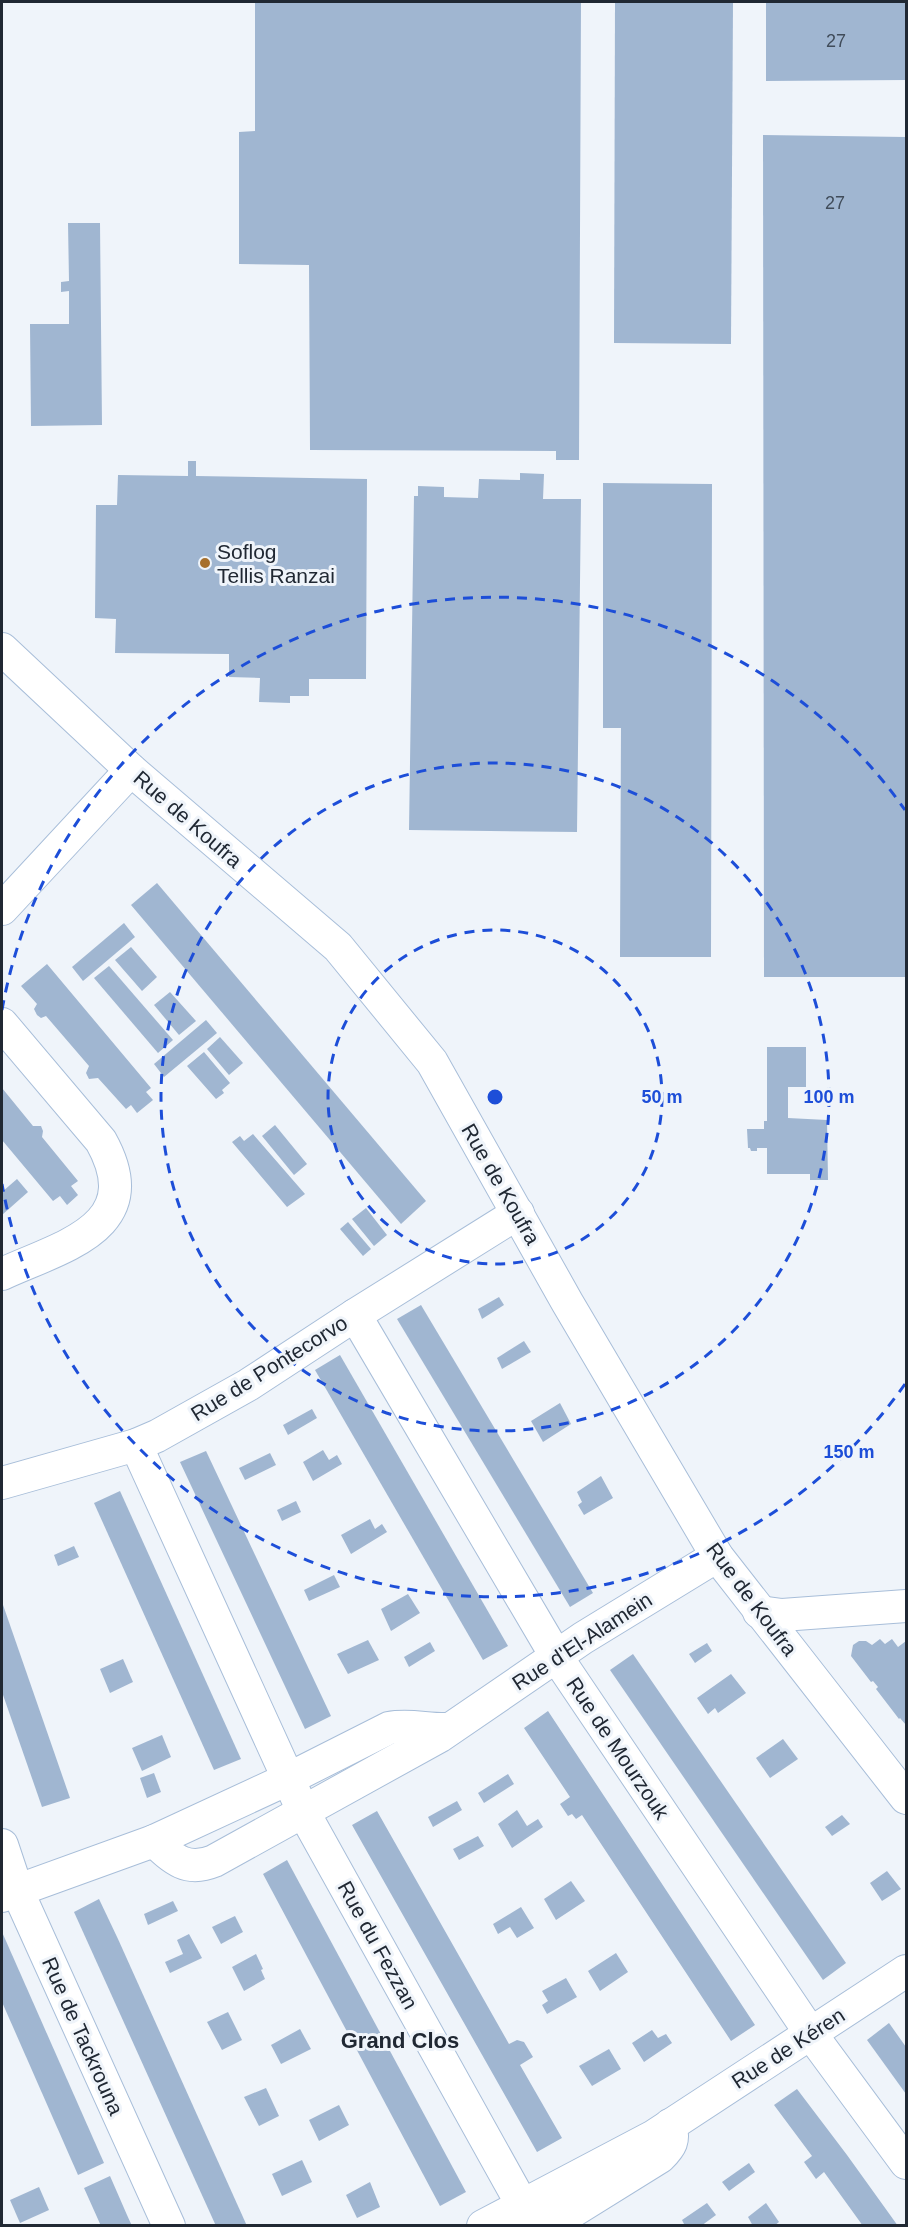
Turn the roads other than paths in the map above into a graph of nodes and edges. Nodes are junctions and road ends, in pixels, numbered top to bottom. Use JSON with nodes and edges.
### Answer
{"nodes":[{"id":1,"x":2,"y":649,"type":"edge"},
{"id":2,"x":131,"y":770,"type":"junction"},
{"id":3,"x":2,"y":909,"type":"edge"},
{"id":4,"x":2,"y":1024,"type":"edge"},
{"id":5,"x":518,"y":1213,"type":"junction"},
{"id":6,"x":2,"y":1274,"type":"edge"},
{"id":7,"x":355,"y":1315,"type":"junction"},
{"id":8,"x":136,"y":1445,"type":"junction"},
{"id":9,"x":2,"y":1483,"type":"edge"},
{"id":10,"x":717,"y":1556,"type":"junction"},
{"id":11,"x":906,"y":1606,"type":"edge"},
{"id":12,"x":759,"y":1611,"type":"junction"},
{"id":13,"x":556,"y":1656,"type":"junction"},
{"id":14,"x":441,"y":1734,"type":"junction"},
{"id":15,"x":290,"y":1778,"type":"junction"},
{"id":16,"x":906,"y":1798,"type":"edge"},
{"id":17,"x":303,"y":1811,"type":"junction"},
{"id":18,"x":154,"y":1841,"type":"junction"},
{"id":19,"x":2,"y":1845,"type":"edge"},
{"id":20,"x":9,"y":1893,"type":"edge"},
{"id":21,"x":906,"y":1971,"type":"edge"},
{"id":22,"x":811,"y":2034,"type":"junction"},
{"id":23,"x":670,"y":2125,"type":"junction"},
{"id":24,"x":906,"y":2163,"type":"edge"},
{"id":25,"x":528,"y":2215,"type":"edge"},
{"id":26,"x":169,"y":2226,"type":"edge"},
{"id":27,"x":483,"y":2226,"type":"edge"},
{"id":28,"x":549,"y":2226,"type":"edge"}],
"edges":[{"from":1,"to":2,"type":"street","name":"Rue de Koufra"},
{"from":2,"to":3,"type":"street"},
{"from":2,"to":5,"type":"street","name":"Rue de Koufra"},
{"from":4,"to":6,"type":"street"},
{"from":5,"to":7,"type":"street","name":"Rue de Pontecorvo"},
{"from":5,"to":10,"type":"street","name":"Rue de Koufra"},
{"from":7,"to":8,"type":"street","name":"Rue de Pontecorvo"},
{"from":7,"to":13,"type":"street","name":"Rue de Mourzouk"},
{"from":8,"to":9,"type":"street","name":"Rue de Pontecorvo"},
{"from":8,"to":15,"type":"street"},
{"from":10,"to":12,"type":"street","name":"Rue de Koufra"},
{"from":10,"to":13,"type":"street","name":"Rue d'El-Alamein"},
{"from":11,"to":12,"type":"street"},
{"from":12,"to":16,"type":"street","name":"Rue de Koufra"},
{"from":13,"to":14,"type":"street","name":"Rue d'El-Alamein"},
{"from":13,"to":22,"type":"street","name":"Rue de Mourzouk"},
{"from":14,"to":15,"type":"street"},
{"from":14,"to":17,"type":"street","name":"Rue d'El-Alamein"},
{"from":15,"to":17,"type":"street"},
{"from":15,"to":18,"type":"street"},
{"from":17,"to":18,"type":"street","name":"Rue d'El-Alamein"},
{"from":17,"to":25,"type":"street","name":"Rue du Fezzan"},
{"from":18,"to":20,"type":"street"},
{"from":19,"to":20,"type":"street","name":"Rue de Tackrouna"},
{"from":20,"to":26,"type":"street","name":"Rue de Tackrouna"},
{"from":21,"to":22,"type":"street","name":"Rue de Kéren"},
{"from":22,"to":23,"type":"street","name":"Rue de Kéren"},
{"from":22,"to":24,"type":"street","name":"Rue de Mourzouk"},
{"from":23,"to":25,"type":"street","name":"Rue de Kéren"},
{"from":23,"to":28,"type":"street"},
{"from":25,"to":27,"type":"street","name":"Rue de Kéren"}]}
